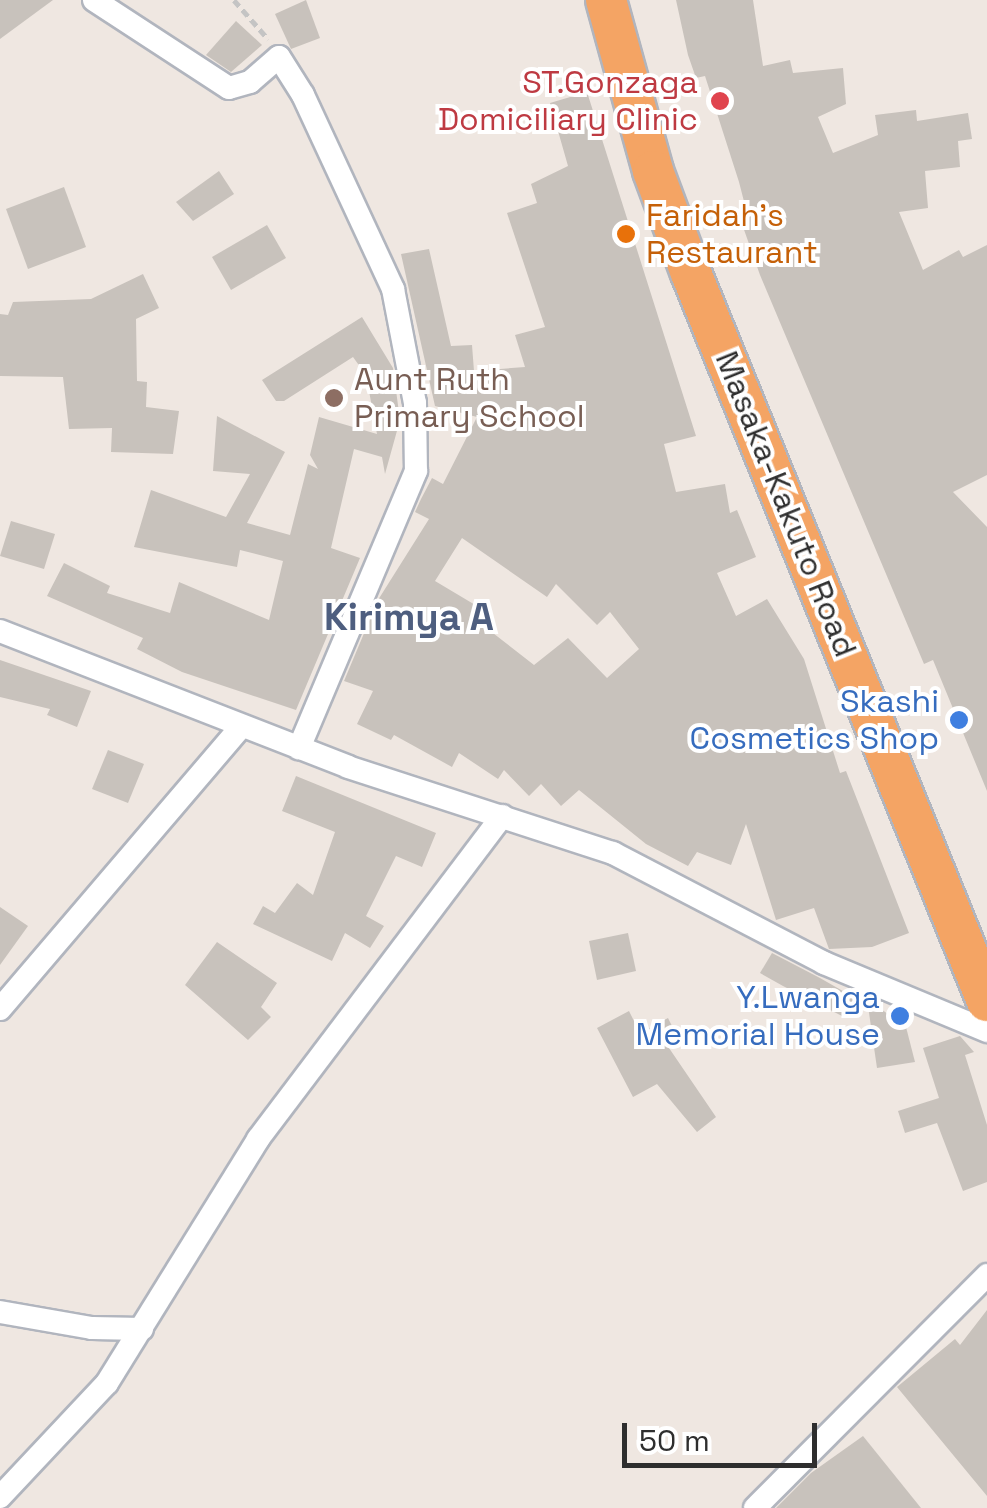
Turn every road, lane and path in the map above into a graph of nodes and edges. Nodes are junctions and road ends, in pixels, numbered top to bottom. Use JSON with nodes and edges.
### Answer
{"nodes":[{"id":1,"x":94,"y":0,"type":"edge"},
{"id":2,"x":234,"y":0,"type":"edge"},
{"id":3,"x":606,"y":0,"type":"edge"},
{"id":4,"x":279,"y":57,"type":"junction"},
{"id":5,"x":0,"y":632,"type":"edge"},
{"id":6,"x":242,"y":726,"type":"junction"},
{"id":7,"x":300,"y":748,"type":"junction"},
{"id":8,"x":502,"y":816,"type":"junction"},
{"id":9,"x":987,"y":1002,"type":"edge"},
{"id":10,"x":0,"y":1009,"type":"edge"},
{"id":11,"x":987,"y":1031,"type":"edge"},
{"id":12,"x":987,"y":1275,"type":"edge"},
{"id":13,"x":0,"y":1312,"type":"edge"},
{"id":14,"x":142,"y":1329,"type":"junction"},
{"id":15,"x":0,"y":1497,"type":"edge"},
{"id":16,"x":755,"y":1508,"type":"edge"}],
"edges":[{"from":1,"to":4,"type":"street"},
{"from":2,"to":4,"type":"path"},
{"from":3,"to":9,"type":"highway","name":"Masaka-Kakuto Road"},
{"from":4,"to":7,"type":"street"},
{"from":5,"to":6,"type":"street"},
{"from":6,"to":7,"type":"street"},
{"from":6,"to":10,"type":"street"},
{"from":7,"to":8,"type":"street"},
{"from":8,"to":11,"type":"street"},
{"from":8,"to":14,"type":"street"},
{"from":12,"to":16,"type":"street"},
{"from":13,"to":14,"type":"street"},
{"from":14,"to":15,"type":"street"}]}
